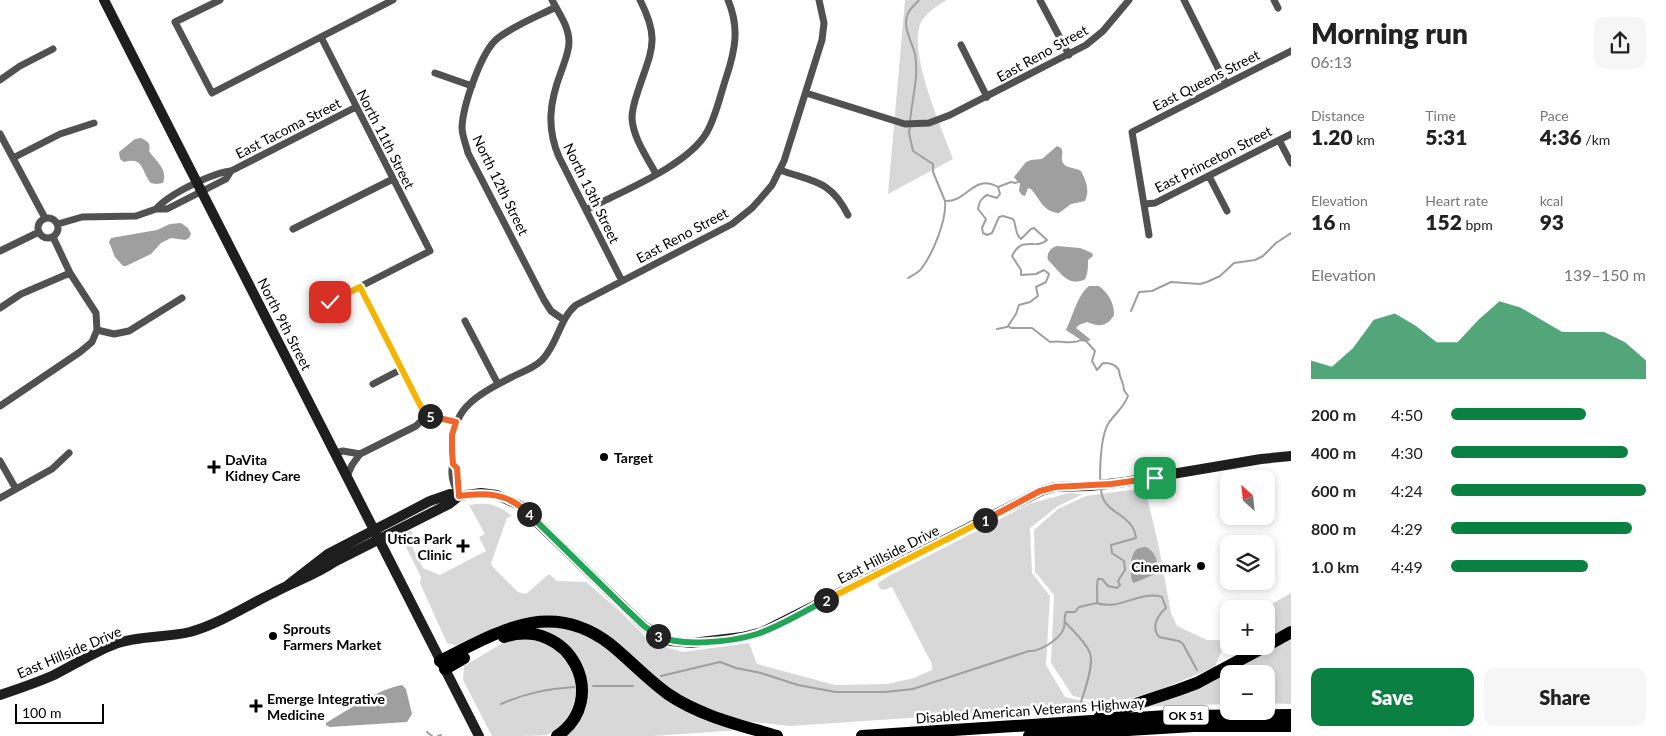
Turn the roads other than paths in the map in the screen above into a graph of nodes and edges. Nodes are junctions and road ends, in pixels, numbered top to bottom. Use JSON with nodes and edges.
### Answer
{"nodes":[{"id":1,"x":104,"y":0,"type":"edge"},
{"id":2,"x":220,"y":0,"type":"edge"},
{"id":3,"x":393,"y":0,"type":"edge"},
{"id":4,"x":640,"y":0,"type":"edge"},
{"id":5,"x":728,"y":0,"type":"edge"},
{"id":6,"x":819,"y":0,"type":"edge"},
{"id":7,"x":1040,"y":0,"type":"edge"},
{"id":8,"x":1129,"y":0,"type":"edge"},
{"id":9,"x":1184,"y":0,"type":"edge"},
{"id":10,"x":1274,"y":0,"type":"edge"},
{"id":11,"x":554,"y":4,"type":"edge"},
{"id":12,"x":1278,"y":8,"type":"dead end"},
{"id":13,"x":321,"y":37,"type":"junction"},
{"id":14,"x":961,"y":45,"type":"dead end"},
{"id":15,"x":53,"y":49,"type":"dead end"},
{"id":16,"x":1291,"y":51,"type":"edge"},
{"id":17,"x":1069,"y":55,"type":"junction"},
{"id":18,"x":435,"y":73,"type":"dead end"},
{"id":19,"x":0,"y":80,"type":"edge"},
{"id":20,"x":1226,"y":84,"type":"junction"},
{"id":21,"x":472,"y":86,"type":"junction"},
{"id":22,"x":806,"y":93,"type":"junction"},
{"id":23,"x":987,"y":97,"type":"junction"},
{"id":24,"x":356,"y":107,"type":"junction"},
{"id":25,"x":94,"y":123,"type":"dead end"},
{"id":26,"x":0,"y":134,"type":"edge"},
{"id":27,"x":1291,"y":134,"type":"edge"},
{"id":28,"x":1279,"y":140,"type":"junction"},
{"id":29,"x":13,"y":158,"type":"junction"},
{"id":30,"x":1291,"y":163,"type":"edge"},
{"id":31,"x":780,"y":170,"type":"junction"},
{"id":32,"x":656,"y":174,"type":"junction"},
{"id":33,"x":1209,"y":176,"type":"junction"},
{"id":34,"x":393,"y":178,"type":"junction"},
{"id":35,"x":200,"y":187,"type":"junction"},
{"id":36,"x":1145,"y":204,"type":"junction"},
{"id":37,"x":586,"y":210,"type":"junction"},
{"id":38,"x":1227,"y":211,"type":"dead end"},
{"id":39,"x":848,"y":215,"type":"dead end"},
{"id":40,"x":45,"y":218,"type":"junction"},
{"id":41,"x":58,"y":224,"type":"junction"},
{"id":42,"x":293,"y":229,"type":"dead end"},
{"id":43,"x":39,"y":232,"type":"junction"},
{"id":44,"x":1149,"y":235,"type":"dead end"},
{"id":45,"x":53,"y":237,"type":"junction"},
{"id":46,"x":0,"y":251,"type":"edge"},
{"id":47,"x":70,"y":273,"type":"junction"},
{"id":48,"x":622,"y":281,"type":"junction"},
{"id":49,"x":360,"y":287,"type":"junction"},
{"id":50,"x":182,"y":298,"type":"dead end"},
{"id":51,"x":330,"y":302,"type":"dead end"},
{"id":52,"x":0,"y":308,"type":"edge"},
{"id":53,"x":564,"y":320,"type":"junction"},
{"id":54,"x":466,"y":321,"type":"dead end"},
{"id":55,"x":97,"y":330,"type":"junction"},
{"id":56,"x":402,"y":369,"type":"junction"},
{"id":57,"x":373,"y":384,"type":"dead end"},
{"id":58,"x":498,"y":384,"type":"junction"},
{"id":59,"x":0,"y":406,"type":"edge"},
{"id":60,"x":426,"y":415,"type":"junction"},
{"id":61,"x":456,"y":422,"type":"junction"},
{"id":62,"x":69,"y":453,"type":"dead end"},
{"id":63,"x":335,"y":453,"type":"junction"},
{"id":64,"x":360,"y":454,"type":"junction"},
{"id":65,"x":1291,"y":456,"type":"edge"},
{"id":66,"x":0,"y":461,"type":"edge"},
{"id":67,"x":346,"y":476,"type":"junction"},
{"id":68,"x":16,"y":490,"type":"junction"},
{"id":69,"x":459,"y":496,"type":"junction"},
{"id":70,"x":0,"y":498,"type":"edge"},
{"id":71,"x":376,"y":534,"type":"junction"},
{"id":72,"x":1291,"y":632,"type":"edge"},
{"id":73,"x":1275,"y":641,"type":"edge"},
{"id":74,"x":1250,"y":655,"type":"edge"},
{"id":75,"x":442,"y":665,"type":"junction"},
{"id":76,"x":0,"y":694,"type":"edge"},
{"id":77,"x":1291,"y":715,"type":"edge"},
{"id":78,"x":1082,"y":722,"type":"junction"},
{"id":79,"x":1194,"y":726,"type":"junction"},
{"id":80,"x":1291,"y":726,"type":"edge"},
{"id":81,"x":479,"y":736,"type":"edge"},
{"id":82,"x":557,"y":736,"type":"edge"},
{"id":83,"x":777,"y":736,"type":"edge"},
{"id":84,"x":862,"y":736,"type":"edge"},
{"id":85,"x":1029,"y":736,"type":"edge"},
{"id":86,"x":1169,"y":736,"type":"edge"}],
"edges":[{"from":1,"to":35,"type":"street","name":"North 9th Street"},
{"from":2,"to":13,"type":"street"},
{"from":3,"to":13,"type":"street"},
{"from":4,"to":32,"type":"street"},
{"from":5,"to":32,"type":"street"},
{"from":6,"to":22,"type":"street"},
{"from":7,"to":17,"type":"street"},
{"from":8,"to":17,"type":"street","name":"East Reno Street"},
{"from":9,"to":20,"type":"street"},
{"from":10,"to":12,"type":"street"},
{"from":11,"to":21,"type":"street"},
{"from":11,"to":37,"type":"street","name":"North 13th Street"},
{"from":13,"to":24,"type":"street","name":"North 11th Street"},
{"from":14,"to":23,"type":"street"},
{"from":15,"to":19,"type":"street"},
{"from":16,"to":20,"type":"street","name":"East Queens Street"},
{"from":17,"to":23,"type":"street","name":"East Reno Street"},
{"from":18,"to":21,"type":"street"},
{"from":20,"to":36,"type":"street","name":"East Queens Street"},
{"from":21,"to":53,"type":"street","name":"North 12th Street"},
{"from":22,"to":23,"type":"street","name":"East Reno Street"},
{"from":22,"to":31,"type":"street","name":"East Reno Street"},
{"from":24,"to":34,"type":"street","name":"North 11th Street"},
{"from":24,"to":35,"type":"street","name":"East Tacoma Street"},
{"from":25,"to":29,"type":"street"},
{"from":26,"to":29,"type":"street"},
{"from":27,"to":28,"type":"street","name":"East Princeton Street"},
{"from":28,"to":30,"type":"street"},
{"from":28,"to":33,"type":"street","name":"East Princeton Street"},
{"from":29,"to":40,"type":"street"},
{"from":31,"to":39,"type":"street"},
{"from":31,"to":48,"type":"street","name":"East Reno Street"},
{"from":32,"to":37,"type":"street"},
{"from":33,"to":36,"type":"street","name":"East Princeton Street"},
{"from":33,"to":38,"type":"street"},
{"from":34,"to":42,"type":"street"},
{"from":34,"to":49,"type":"street","name":"North 11th Street"},
{"from":35,"to":41,"type":"street","name":"East Tacoma Street"},
{"from":35,"to":63,"type":"street","name":"North 9th Street"},
{"from":36,"to":44,"type":"street"},
{"from":37,"to":48,"type":"street","name":"North 13th Street"},
{"from":40,"to":41,"type":"street"},
{"from":40,"to":43,"type":"street"},
{"from":41,"to":45,"type":"street"},
{"from":43,"to":45,"type":"street"},
{"from":43,"to":46,"type":"street"},
{"from":45,"to":47,"type":"street"},
{"from":47,"to":52,"type":"street"},
{"from":47,"to":55,"type":"street"},
{"from":48,"to":53,"type":"street","name":"East Reno Street"},
{"from":49,"to":51,"type":"street"},
{"from":49,"to":56,"type":"street"},
{"from":50,"to":55,"type":"street"},
{"from":53,"to":58,"type":"street","name":"East Reno Street"},
{"from":54,"to":58,"type":"street"},
{"from":55,"to":59,"type":"street"},
{"from":56,"to":57,"type":"street"},
{"from":56,"to":60,"type":"street"},
{"from":58,"to":61,"type":"street","name":"East Reno Street"},
{"from":60,"to":61,"type":"street"},
{"from":60,"to":64,"type":"street"},
{"from":61,"to":69,"type":"street"},
{"from":62,"to":68,"type":"street"},
{"from":63,"to":64,"type":"street"},
{"from":63,"to":67,"type":"street","name":"North 9th Street"},
{"from":64,"to":67,"type":"street"},
{"from":65,"to":69,"type":"street","name":"East Hillside Drive"},
{"from":66,"to":68,"type":"street"},
{"from":67,"to":71,"type":"street","name":"North 9th Street"},
{"from":68,"to":70,"type":"street"},
{"from":69,"to":71,"type":"street","name":"East Hillside Drive"},
{"from":71,"to":75,"type":"street","name":"North 9th Street"},
{"from":71,"to":76,"type":"street","name":"East Hillside Drive"},
{"from":72,"to":73,"type":"highway"},
{"from":74,"to":78,"type":"highway"},
{"from":75,"to":81,"type":"street","name":"North 9th Street"},
{"from":75,"to":82,"type":"highway"},
{"from":75,"to":83,"type":"highway"},
{"from":77,"to":78,"type":"highway","name":"Disabled American Veterans Highway","number":"OK 51"},
{"from":78,"to":84,"type":"highway","name":"Disabled American Veterans Highway","number":"OK 51"},
{"from":79,"to":80,"type":"highway","name":"Disabled American Veterans Highway","number":"OK 51"},
{"from":79,"to":85,"type":"highway","name":"Disabled American Veterans Highway","number":"OK 51"},
{"from":79,"to":86,"type":"highway"}]}
